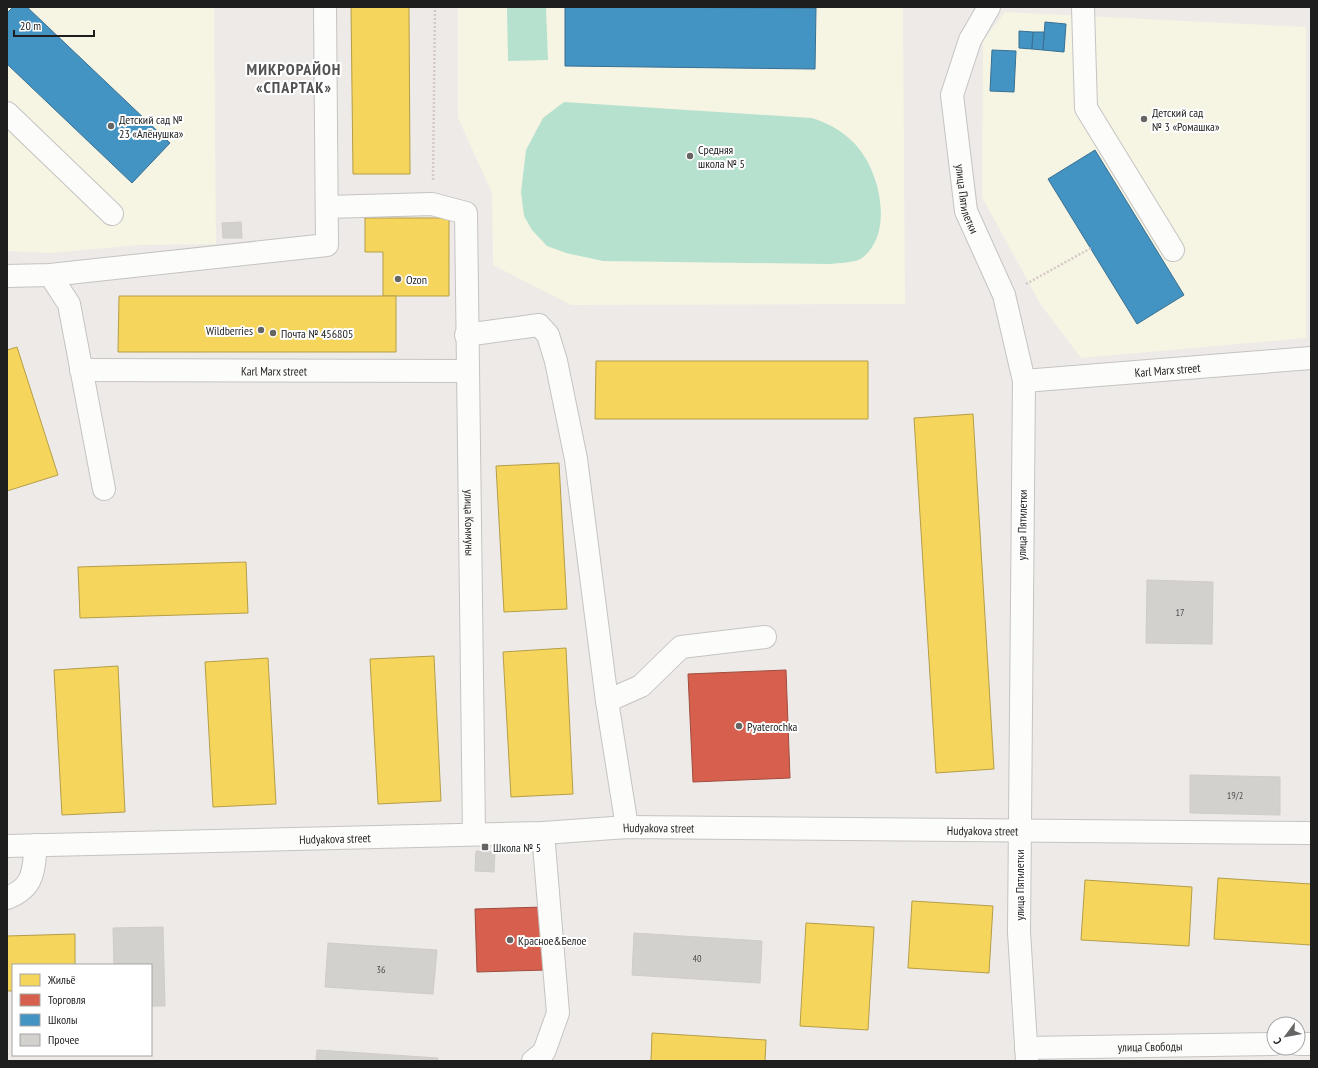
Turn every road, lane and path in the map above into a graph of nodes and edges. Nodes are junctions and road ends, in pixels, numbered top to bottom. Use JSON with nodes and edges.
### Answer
{"nodes":[{"id":1,"x":325,"y":7,"type":"edge"},
{"id":2,"x":435,"y":7,"type":"edge"},
{"id":3,"x":989,"y":7,"type":"edge"},
{"id":4,"x":1083,"y":7,"type":"edge"},
{"id":5,"x":7,"y":113,"type":"edge"},
{"id":6,"x":432,"y":204,"type":"junction"},
{"id":7,"x":327,"y":207,"type":"junction"},
{"id":8,"x":112,"y":214,"type":"dead end"},
{"id":9,"x":1091,"y":248,"type":"dead end"},
{"id":10,"x":1174,"y":250,"type":"dead end"},
{"id":11,"x":50,"y":275,"type":"junction"},
{"id":12,"x":7,"y":276,"type":"edge"},
{"id":13,"x":1004,"y":295,"type":"junction"},
{"id":14,"x":466,"y":335,"type":"junction"},
{"id":15,"x":1311,"y":358,"type":"edge"},
{"id":16,"x":81,"y":370,"type":"junction"},
{"id":17,"x":467,"y":370,"type":"junction"},
{"id":18,"x":1024,"y":381,"type":"junction"},
{"id":19,"x":104,"y":489,"type":"dead end"},
{"id":20,"x":765,"y":637,"type":"dead end"},
{"id":21,"x":607,"y":701,"type":"junction"},
{"id":22,"x":627,"y":827,"type":"junction"},
{"id":23,"x":1019,"y":830,"type":"junction"},
{"id":24,"x":543,"y":833,"type":"junction"},
{"id":25,"x":1311,"y":833,"type":"edge"},
{"id":26,"x":474,"y":834,"type":"junction"},
{"id":27,"x":36,"y":845,"type":"junction"},
{"id":28,"x":7,"y":846,"type":"edge"},
{"id":29,"x":7,"y":898,"type":"edge"},
{"id":30,"x":1266,"y":1044,"type":"edge"},
{"id":31,"x":1027,"y":1054,"type":"edge"},
{"id":32,"x":533,"y":1061,"type":"edge"}],
"edges":[{"from":1,"to":7,"type":"street"},
{"from":2,"to":6,"type":"path"},
{"from":3,"to":13,"type":"street","name":"улица Пятилетки"},
{"from":4,"to":10,"type":"street"},
{"from":5,"to":8,"type":"street"},
{"from":6,"to":7,"type":"street"},
{"from":6,"to":14,"type":"street","name":"улица Коммуны"},
{"from":7,"to":11,"type":"street"},
{"from":9,"to":13,"type":"path"},
{"from":11,"to":12,"type":"street"},
{"from":11,"to":16,"type":"street"},
{"from":13,"to":18,"type":"street","name":"улица Пятилетки"},
{"from":14,"to":17,"type":"street","name":"улица Коммуны"},
{"from":14,"to":21,"type":"street"},
{"from":15,"to":18,"type":"street","name":"Karl Marx street"},
{"from":16,"to":17,"type":"street","name":"Karl Marx street"},
{"from":16,"to":19,"type":"street"},
{"from":17,"to":26,"type":"street","name":"улица Коммуны"},
{"from":18,"to":23,"type":"street","name":"улица Пятилетки"},
{"from":20,"to":21,"type":"street"},
{"from":21,"to":22,"type":"street"},
{"from":22,"to":23,"type":"street","name":"Hudyakova street"},
{"from":22,"to":24,"type":"street","name":"Hudyakova street"},
{"from":23,"to":25,"type":"street","name":"Hudyakova street"},
{"from":23,"to":31,"type":"street","name":"улица Пятилетки"},
{"from":24,"to":26,"type":"street","name":"Hudyakova street"},
{"from":24,"to":32,"type":"street"},
{"from":26,"to":27,"type":"street","name":"Hudyakova street"},
{"from":27,"to":28,"type":"street","name":"Hudyakova street"},
{"from":27,"to":29,"type":"street"},
{"from":30,"to":31,"type":"street","name":"улица Свободы"}]}
